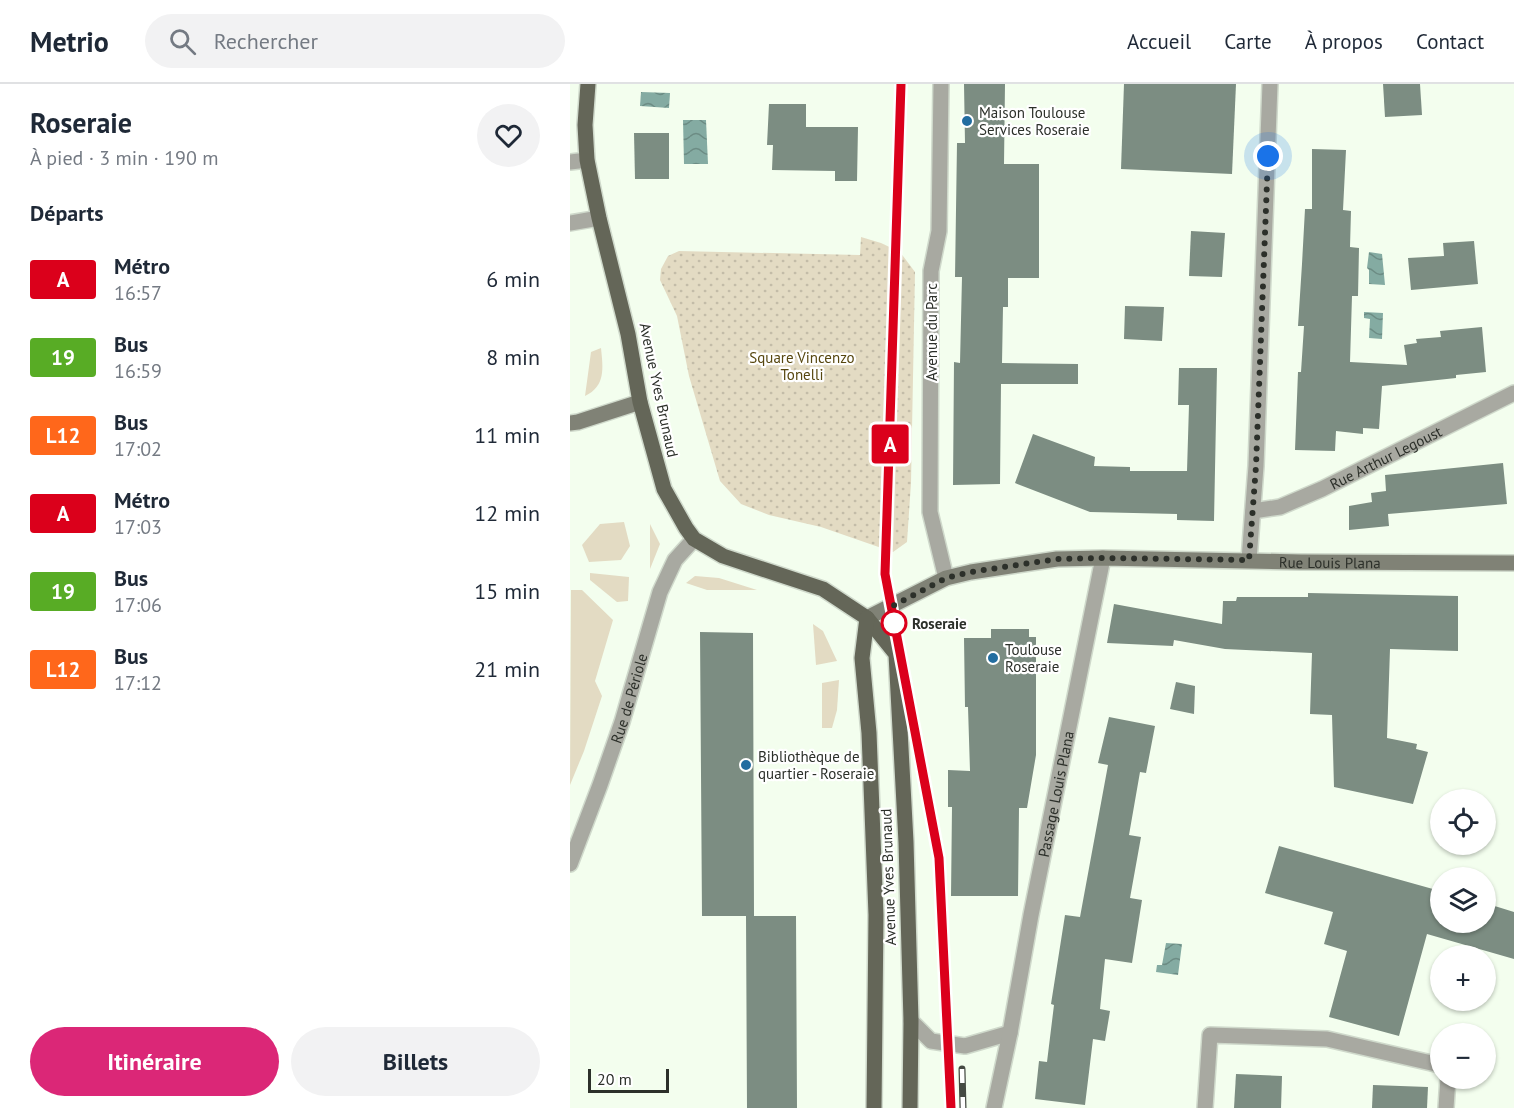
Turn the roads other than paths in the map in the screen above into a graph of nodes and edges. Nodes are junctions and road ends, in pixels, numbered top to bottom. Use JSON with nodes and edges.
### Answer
{"nodes":[{"id":1,"x":588,"y":84,"type":"edge"},
{"id":2,"x":940,"y":84,"type":"edge"},
{"id":3,"x":1270,"y":84,"type":"edge"},
{"id":4,"x":587,"y":160,"type":"junction"},
{"id":5,"x":570,"y":162,"type":"edge"},
{"id":6,"x":598,"y":218,"type":"junction"},
{"id":7,"x":570,"y":223,"type":"edge"},
{"id":8,"x":1514,"y":393,"type":"edge"},
{"id":9,"x":640,"y":402,"type":"junction"},
{"id":10,"x":570,"y":423,"type":"edge"},
{"id":11,"x":1253,"y":511,"type":"junction"},
{"id":12,"x":694,"y":539,"type":"junction"},
{"id":13,"x":1103,"y":558,"type":"junction"},
{"id":14,"x":1249,"y":560,"type":"junction"},
{"id":15,"x":1514,"y":563,"type":"edge"},
{"id":16,"x":946,"y":578,"type":"junction"},
{"id":17,"x":867,"y":618,"type":"junction"},
{"id":18,"x":570,"y":864,"type":"edge"},
{"id":19,"x":911,"y":1021,"type":"junction"},
{"id":20,"x":1010,"y":1033,"type":"junction"},
{"id":21,"x":1430,"y":1063,"type":"edge"},
{"id":22,"x":1447,"y":1089,"type":"edge"},
{"id":23,"x":874,"y":1108,"type":"edge"},
{"id":24,"x":910,"y":1108,"type":"edge"},
{"id":25,"x":994,"y":1108,"type":"edge"},
{"id":26,"x":1205,"y":1108,"type":"edge"},
{"id":27,"x":1446,"y":1108,"type":"edge"}],
"edges":[{"from":1,"to":4,"type":"main road","name":"Avenue Yves Brunaud"},
{"from":2,"to":16,"type":"street","name":"Avenue du Parc"},
{"from":3,"to":11,"type":"street"},
{"from":4,"to":5,"type":"street"},
{"from":4,"to":6,"type":"main road","name":"Avenue Yves Brunaud"},
{"from":6,"to":7,"type":"street"},
{"from":6,"to":9,"type":"main road","name":"Avenue Yves Brunaud"},
{"from":8,"to":11,"type":"street","name":"Rue Arthur Legoust"},
{"from":9,"to":10,"type":"street"},
{"from":9,"to":12,"type":"main road","name":"Avenue Yves Brunaud"},
{"from":11,"to":14,"type":"street"},
{"from":12,"to":17,"type":"main road","name":"Avenue Yves Brunaud"},
{"from":12,"to":18,"type":"street","name":"Rue de Périole"},
{"from":13,"to":14,"type":"street","name":"Rue Louis Plana"},
{"from":13,"to":16,"type":"street","name":"Rue Louis Plana"},
{"from":13,"to":20,"type":"street","name":"Passage Louis Plana"},
{"from":14,"to":15,"type":"street","name":"Rue Louis Plana"},
{"from":16,"to":17,"type":"street","name":"Rue Louis Plana"},
{"from":17,"to":19,"type":"main road","name":"Avenue Yves Brunaud"},
{"from":17,"to":23,"type":"main road","name":"Avenue Yves Brunaud"},
{"from":19,"to":20,"type":"street"},
{"from":19,"to":24,"type":"main road","name":"Avenue Yves Brunaud"},
{"from":20,"to":25,"type":"street","name":"Passage Louis Plana"},
{"from":21,"to":26,"type":"street"},
{"from":22,"to":27,"type":"street"}]}
